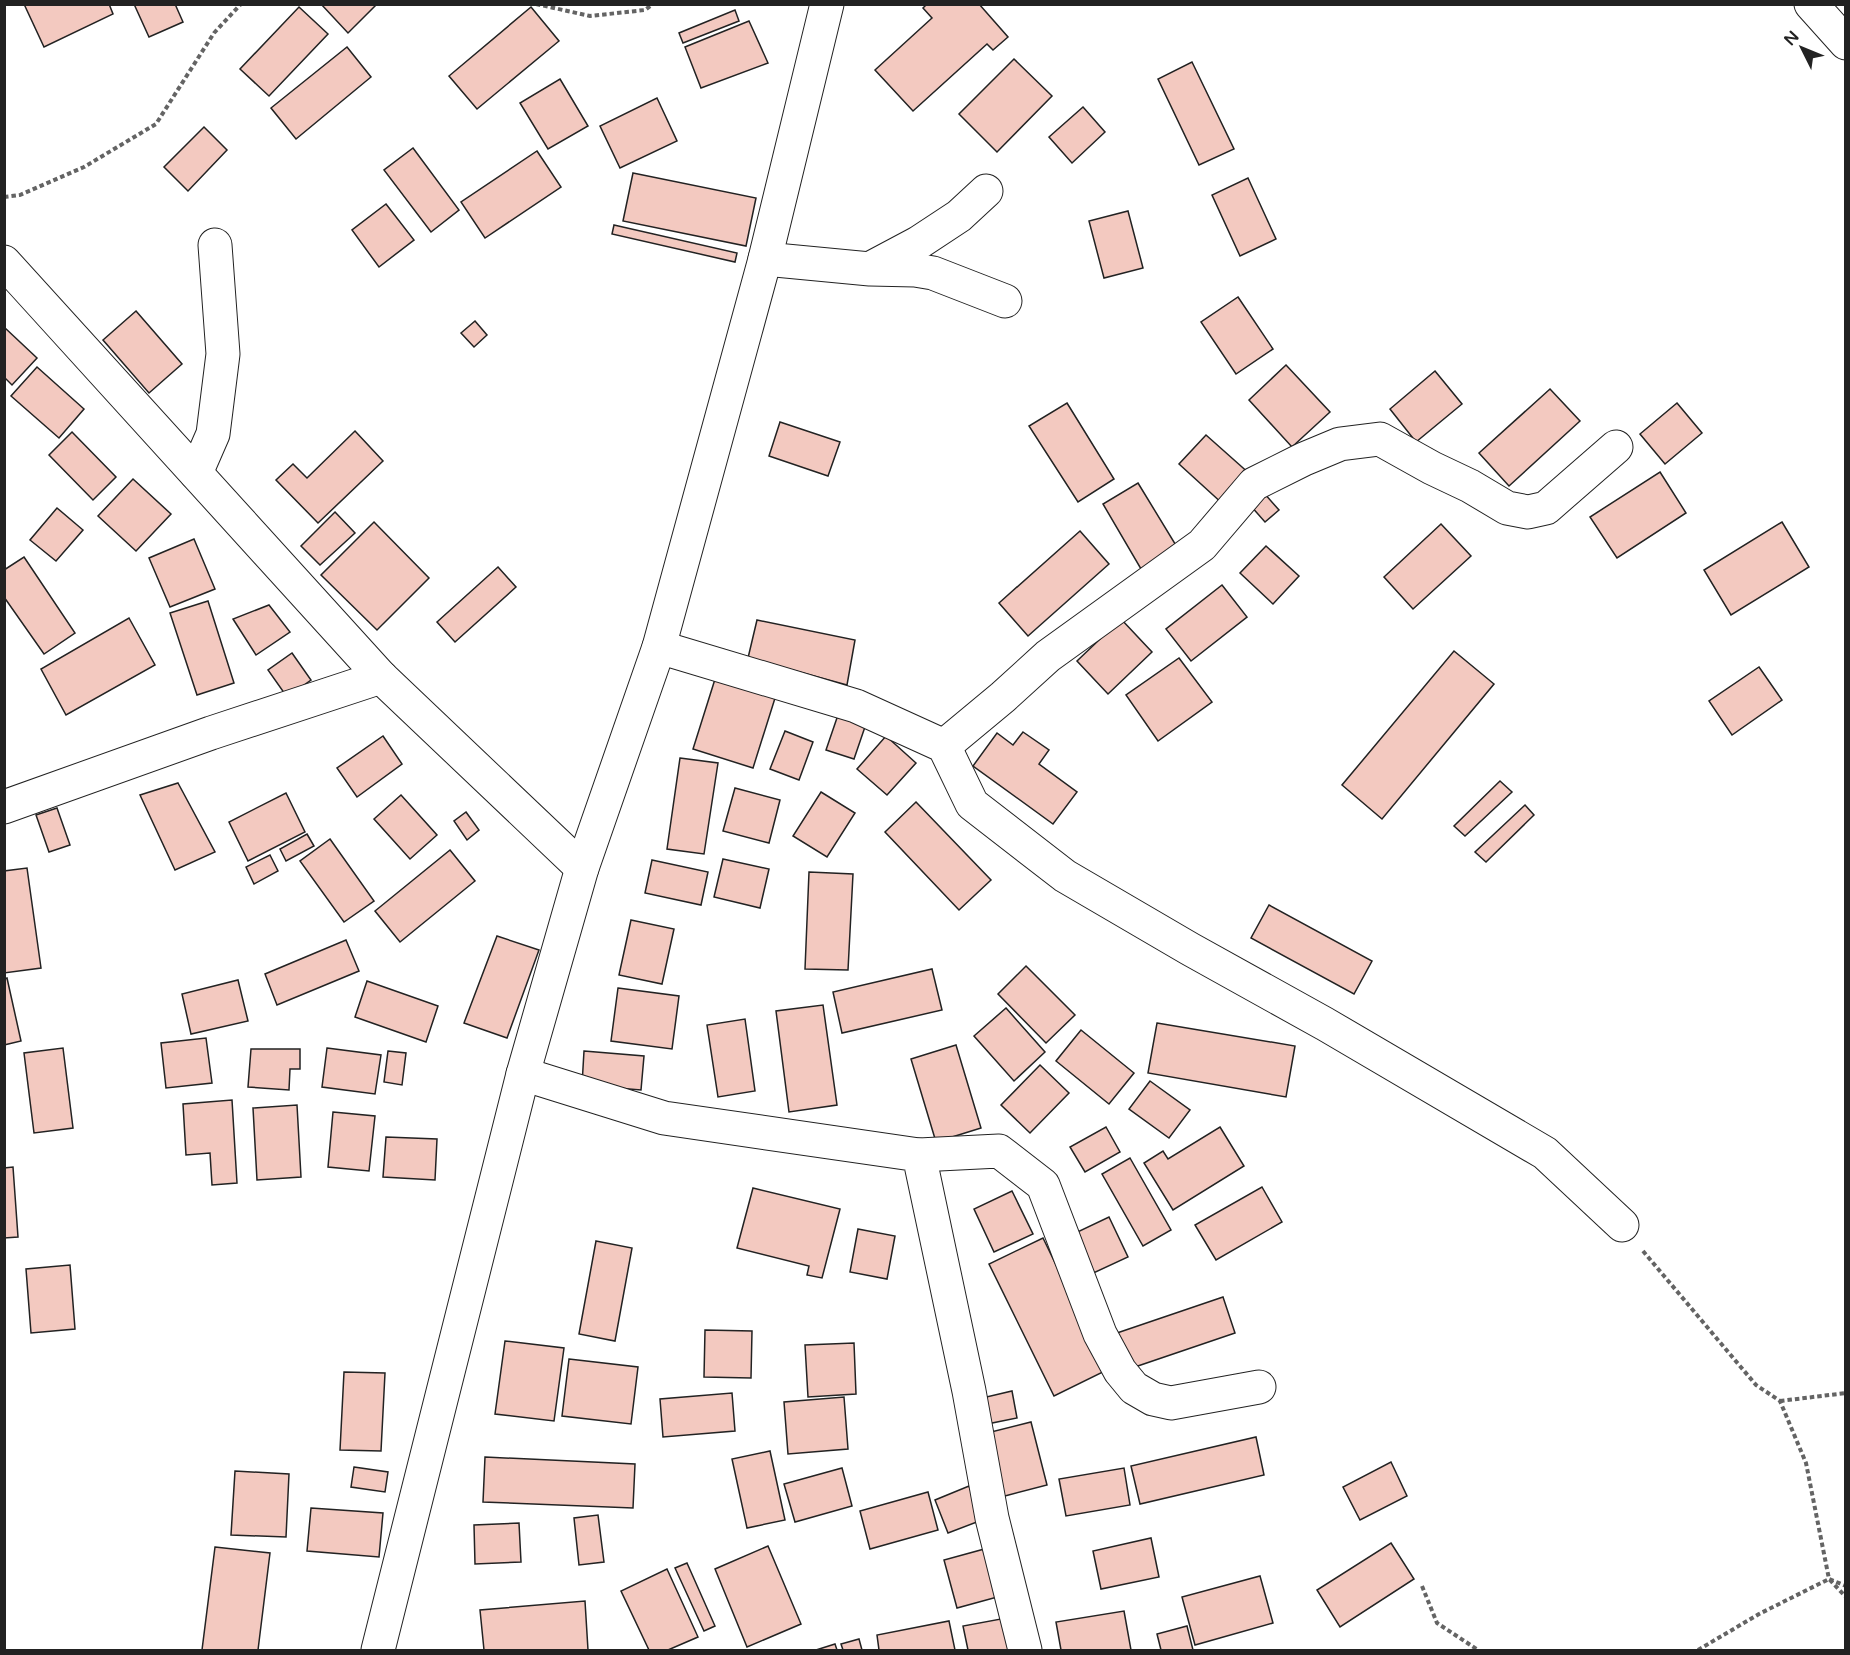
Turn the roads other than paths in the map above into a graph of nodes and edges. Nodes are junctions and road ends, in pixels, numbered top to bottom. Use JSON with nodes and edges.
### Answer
{"nodes":[{"id":1,"x":827,"y":4,"type":"edge"},
{"id":2,"x":1811,"y":4,"type":"edge"},
{"id":3,"x":1845,"y":43,"type":"edge"},
{"id":4,"x":986,"y":191,"type":"dead end"},
{"id":5,"x":215,"y":245,"type":"dead end"},
{"id":6,"x":765,"y":259,"type":"junction"},
{"id":7,"x":4,"y":262,"type":"edge"},
{"id":8,"x":870,"y":269,"type":"junction"},
{"id":9,"x":1005,"y":301,"type":"dead end"},
{"id":10,"x":1616,"y":447,"type":"dead end"},
{"id":11,"x":196,"y":473,"type":"junction"},
{"id":12,"x":659,"y":647,"type":"junction"},
{"id":13,"x":381,"y":677,"type":"junction"},
{"id":14,"x":944,"y":746,"type":"junction"},
{"id":15,"x":4,"y":807,"type":"edge"},
{"id":16,"x":582,"y":868,"type":"junction"},
{"id":17,"x":523,"y":1074,"type":"junction"},
{"id":18,"x":919,"y":1155,"type":"junction"},
{"id":19,"x":1622,"y":1226,"type":"road end"},
{"id":20,"x":1259,"y":1387,"type":"dead end"},
{"id":21,"x":385,"y":1646,"type":"edge"},
{"id":22,"x":1025,"y":1650,"type":"edge"}],
"edges":[{"from":1,"to":6,"type":"street"},
{"from":2,"to":3,"type":"street"},
{"from":4,"to":8,"type":"street"},
{"from":5,"to":11,"type":"street"},
{"from":6,"to":8,"type":"street"},
{"from":6,"to":12,"type":"street"},
{"from":7,"to":11,"type":"street"},
{"from":8,"to":9,"type":"street"},
{"from":10,"to":14,"type":"street"},
{"from":11,"to":13,"type":"street"},
{"from":12,"to":14,"type":"street"},
{"from":12,"to":16,"type":"street"},
{"from":13,"to":15,"type":"street"},
{"from":13,"to":16,"type":"street"},
{"from":14,"to":19,"type":"street"},
{"from":16,"to":17,"type":"street"},
{"from":17,"to":18,"type":"street"},
{"from":17,"to":21,"type":"street"},
{"from":18,"to":20,"type":"street"},
{"from":18,"to":22,"type":"street"}]}
